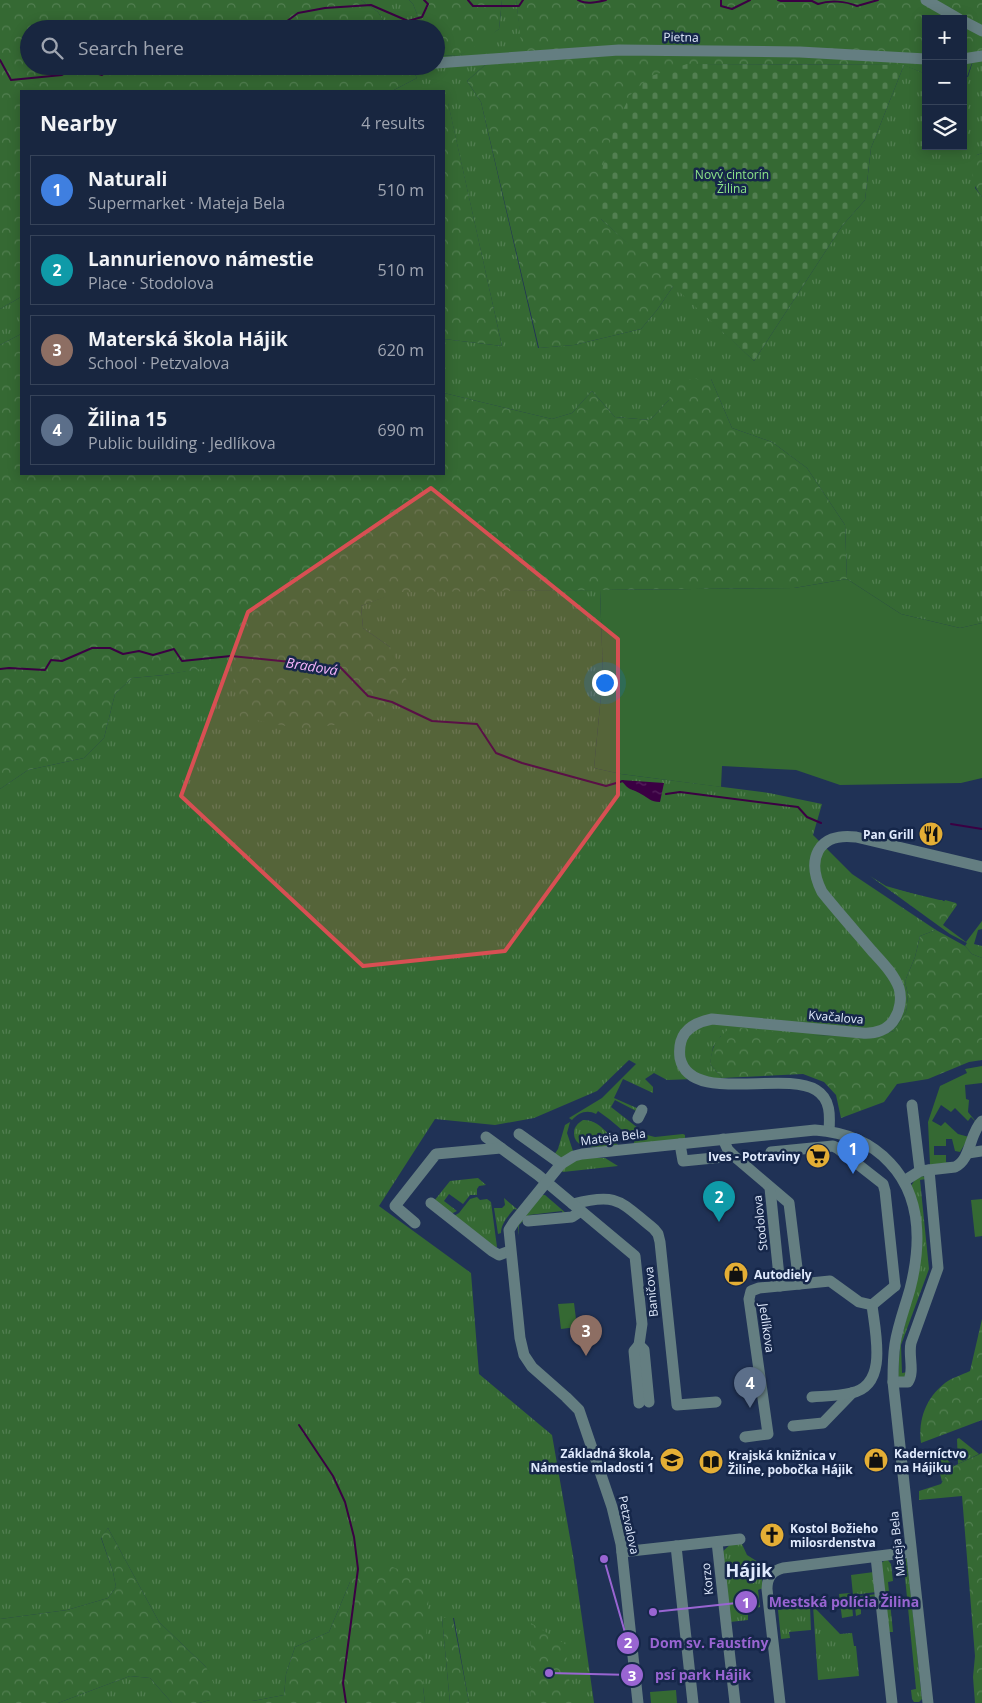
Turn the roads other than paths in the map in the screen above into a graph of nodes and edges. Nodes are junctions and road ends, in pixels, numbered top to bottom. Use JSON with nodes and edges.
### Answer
{"nodes":[{"id":1,"x":926,"y":0,"type":"edge"},
{"id":2,"x":952,"y":15,"type":"edge"},
{"id":3,"x":967,"y":23,"type":"edge"},
{"id":4,"x":982,"y":31,"type":"edge"},
{"id":5,"x":982,"y":56,"type":"edge"},
{"id":6,"x":967,"y":58,"type":"edge"},
{"id":7,"x":922,"y":59,"type":"edge"},
{"id":8,"x":445,"y":62,"type":"edge"},
{"id":9,"x":982,"y":867,"type":"edge"},
{"id":10,"x":912,"y":1105,"type":"dead end"},
{"id":11,"x":982,"y":1121,"type":"edge"},
{"id":12,"x":829,"y":1131,"type":"junction"},
{"id":13,"x":784,"y":1133,"type":"junction"},
{"id":14,"x":519,"y":1134,"type":"dead end"},
{"id":15,"x":486,"y":1137,"type":"dead end"},
{"id":16,"x":723,"y":1139,"type":"junction"},
{"id":17,"x":680,"y":1144,"type":"junction"},
{"id":18,"x":501,"y":1148,"type":"junction"},
{"id":19,"x":786,"y":1151,"type":"junction"},
{"id":20,"x":982,"y":1151,"type":"edge"},
{"id":21,"x":771,"y":1152,"type":"dead end"},
{"id":22,"x":968,"y":1153,"type":"junction"},
{"id":23,"x":734,"y":1156,"type":"junction"},
{"id":24,"x":561,"y":1164,"type":"junction"},
{"id":25,"x":925,"y":1170,"type":"junction"},
{"id":26,"x":901,"y":1177,"type":"junction"},
{"id":27,"x":546,"y":1182,"type":"junction"},
{"id":28,"x":883,"y":1184,"type":"junction"},
{"id":29,"x":770,"y":1188,"type":"junction"},
{"id":30,"x":431,"y":1203,"type":"dead end"},
{"id":31,"x":577,"y":1207,"type":"junction"},
{"id":32,"x":528,"y":1221,"type":"dead end"},
{"id":33,"x":415,"y":1223,"type":"dead end"},
{"id":34,"x":511,"y":1256,"type":"junction"},
{"id":35,"x":799,"y":1284,"type":"junction"},
{"id":36,"x":780,"y":1286,"type":"junction"},
{"id":37,"x":896,"y":1286,"type":"junction"},
{"id":38,"x":910,"y":1289,"type":"junction"},
{"id":39,"x":872,"y":1305,"type":"junction"},
{"id":40,"x":893,"y":1382,"type":"junction"},
{"id":41,"x":852,"y":1393,"type":"junction"},
{"id":42,"x":812,"y":1397,"type":"dead end"},
{"id":43,"x":716,"y":1402,"type":"dead end"},
{"id":44,"x":644,"y":1403,"type":"dead end"},
{"id":45,"x":793,"y":1426,"type":"dead end"},
{"id":46,"x":745,"y":1437,"type":"dead end"},
{"id":47,"x":740,"y":1538,"type":"dead end"},
{"id":48,"x":717,"y":1542,"type":"junction"},
{"id":49,"x":676,"y":1546,"type":"junction"},
{"id":50,"x":622,"y":1552,"type":"junction"},
{"id":51,"x":911,"y":1552,"type":"junction"},
{"id":52,"x":876,"y":1557,"type":"junction"},
{"id":53,"x":638,"y":1703,"type":"edge"},
{"id":54,"x":693,"y":1703,"type":"edge"},
{"id":55,"x":735,"y":1703,"type":"edge"},
{"id":56,"x":780,"y":1703,"type":"edge"},
{"id":57,"x":892,"y":1703,"type":"edge"},
{"id":58,"x":928,"y":1703,"type":"edge"}],
"edges":[{"from":1,"to":2,"type":"street"},
{"from":3,"to":4,"type":"street"},
{"from":5,"to":6,"type":"street"},
{"from":7,"to":8,"type":"street","name":"Pietna"},
{"from":9,"to":12,"type":"street","name":"Kvačalova"},
{"from":10,"to":25,"type":"street"},
{"from":11,"to":22,"type":"street"},
{"from":12,"to":13,"type":"street","name":"Mateja Bela"},
{"from":12,"to":26,"type":"street","name":"Mateja Bela"},
{"from":13,"to":16,"type":"street","name":"Mateja Bela"},
{"from":13,"to":19,"type":"street"},
{"from":14,"to":24,"type":"street"},
{"from":15,"to":18,"type":"street","name":"Baničova"},
{"from":16,"to":17,"type":"street","name":"Mateja Bela"},
{"from":16,"to":23,"type":"street","name":"Stodolova"},
{"from":17,"to":23,"type":"street"},
{"from":17,"to":24,"type":"street","name":"Mateja Bela"},
{"from":18,"to":27,"type":"street","name":"Baničova"},
{"from":18,"to":33,"type":"street"},
{"from":19,"to":21,"type":"street"},
{"from":19,"to":28,"type":"street"},
{"from":20,"to":22,"type":"street"},
{"from":22,"to":25,"type":"street"},
{"from":23,"to":29,"type":"street","name":"Stodolova"},
{"from":24,"to":27,"type":"street","name":"Mateja Bela"},
{"from":25,"to":26,"type":"street"},
{"from":25,"to":40,"type":"street"},
{"from":26,"to":28,"type":"street"},
{"from":26,"to":38,"type":"street","name":"Mateja Bela"},
{"from":27,"to":31,"type":"street","name":"Baničova"},
{"from":27,"to":34,"type":"street","name":"Mateja Bela"},
{"from":28,"to":37,"type":"street"},
{"from":29,"to":35,"type":"street","name":"Stodolova"},
{"from":29,"to":36,"type":"street","name":"Stodolova"},
{"from":30,"to":34,"type":"street"},
{"from":31,"to":32,"type":"street","name":"Baničova"},
{"from":31,"to":43,"type":"street","name":"Baničova"},
{"from":31,"to":44,"type":"street","name":"Baničova"},
{"from":34,"to":50,"type":"street","name":"Petzvalova"},
{"from":35,"to":36,"type":"street","name":"Jedlíkova"},
{"from":35,"to":39,"type":"street","name":"Jedlíkova"},
{"from":36,"to":46,"type":"street","name":"Jedlíkova"},
{"from":37,"to":38,"type":"street"},
{"from":37,"to":39,"type":"street"},
{"from":38,"to":40,"type":"street","name":"Mateja Bela"},
{"from":39,"to":41,"type":"street"},
{"from":40,"to":51,"type":"street","name":"Mateja Bela"},
{"from":41,"to":42,"type":"street"},
{"from":41,"to":45,"type":"street"},
{"from":47,"to":48,"type":"street"},
{"from":48,"to":49,"type":"street"},
{"from":48,"to":55,"type":"street","name":"Korzo"},
{"from":49,"to":50,"type":"street"},
{"from":49,"to":54,"type":"street"},
{"from":50,"to":53,"type":"street","name":"Petzvalova"},
{"from":51,"to":52,"type":"street"},
{"from":51,"to":58,"type":"street","name":"Mateja Bela"},
{"from":52,"to":56,"type":"street"},
{"from":52,"to":57,"type":"street"}]}
